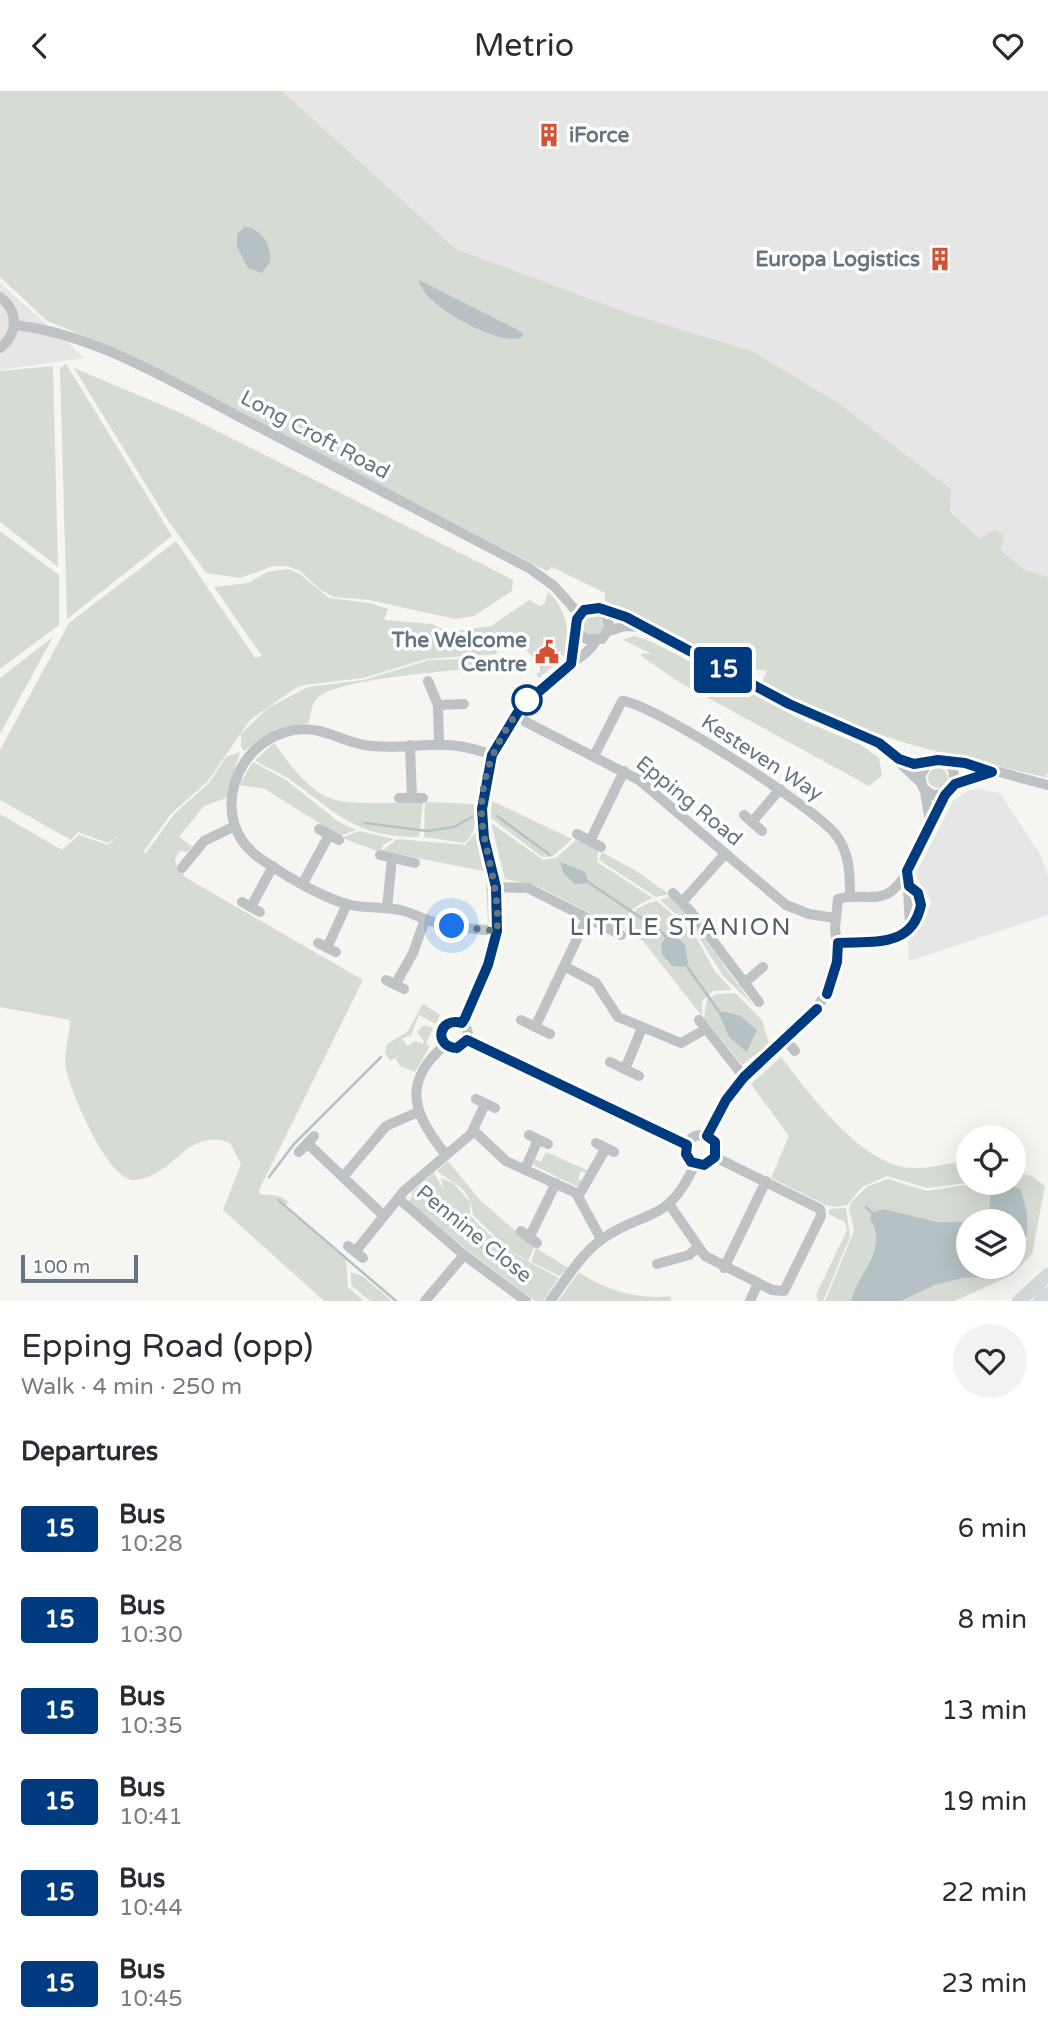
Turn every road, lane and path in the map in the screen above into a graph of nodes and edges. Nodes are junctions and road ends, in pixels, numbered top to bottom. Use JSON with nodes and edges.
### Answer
{"nodes":[{"id":1,"x":0,"y":297,"type":"edge"},
{"id":2,"x":15,"y":325,"type":"junction"},
{"id":3,"x":0,"y":348,"type":"edge"},
{"id":4,"x":603,"y":610,"type":"junction"},
{"id":5,"x":579,"y":614,"type":"junction"},
{"id":6,"x":641,"y":627,"type":"junction"},
{"id":7,"x":578,"y":631,"type":"junction"},
{"id":8,"x":609,"y":631,"type":"junction"},
{"id":9,"x":596,"y":641,"type":"junction"},
{"id":10,"x":571,"y":664,"type":"junction"},
{"id":11,"x":428,"y":681,"type":"dead end"},
{"id":12,"x":464,"y":704,"type":"dead end"},
{"id":13,"x":438,"y":705,"type":"junction"},
{"id":14,"x":516,"y":713,"type":"junction"},
{"id":15,"x":439,"y":743,"type":"junction"},
{"id":16,"x":410,"y":745,"type":"junction"},
{"id":17,"x":492,"y":755,"type":"junction"},
{"id":18,"x":593,"y":756,"type":"junction"},
{"id":19,"x":899,"y":759,"type":"junction"},
{"id":20,"x":944,"y":761,"type":"junction"},
{"id":21,"x":927,"y":764,"type":"junction"},
{"id":22,"x":624,"y":771,"type":"junction"},
{"id":23,"x":992,"y":772,"type":"junction"},
{"id":24,"x":955,"y":784,"type":"junction"},
{"id":25,"x":1048,"y":785,"type":"edge"},
{"id":26,"x":923,"y":787,"type":"junction"},
{"id":27,"x":780,"y":789,"type":"junction"},
{"id":28,"x":945,"y":795,"type":"junction"},
{"id":29,"x":400,"y":798,"type":"dead end"},
{"id":30,"x":930,"y":823,"type":"junction"},
{"id":31,"x":235,"y":827,"type":"junction"},
{"id":32,"x":319,"y":828,"type":"dead end"},
{"id":33,"x":762,"y":831,"type":"dead end"},
{"id":34,"x":577,"y":834,"type":"dead end"},
{"id":35,"x":329,"y":835,"type":"junction"},
{"id":36,"x":339,"y":840,"type":"dead end"},
{"id":37,"x":590,"y":841,"type":"junction"},
{"id":38,"x":601,"y":847,"type":"dead end"},
{"id":39,"x":725,"y":853,"type":"junction"},
{"id":40,"x":380,"y":855,"type":"dead end"},
{"id":41,"x":392,"y":858,"type":"junction"},
{"id":42,"x":183,"y":861,"type":"dead end"},
{"id":43,"x":415,"y":863,"type":"dead end"},
{"id":44,"x":273,"y":866,"type":"junction"},
{"id":45,"x":907,"y":871,"type":"junction"},
{"id":46,"x":303,"y":883,"type":"junction"},
{"id":47,"x":496,"y":887,"type":"junction"},
{"id":48,"x":673,"y":893,"type":"dead end"},
{"id":49,"x":850,"y":897,"type":"junction"},
{"id":50,"x":683,"y":901,"type":"junction"},
{"id":51,"x":348,"y":904,"type":"junction"},
{"id":52,"x":251,"y":907,"type":"dead end"},
{"id":53,"x":387,"y":908,"type":"junction"},
{"id":54,"x":587,"y":918,"type":"junction"},
{"id":55,"x":835,"y":918,"type":"junction"},
{"id":56,"x":425,"y":919,"type":"junction"},
{"id":57,"x":497,"y":931,"type":"junction"},
{"id":58,"x":621,"y":935,"type":"dead end"},
{"id":59,"x":838,"y":943,"type":"junction"},
{"id":60,"x":327,"y":948,"type":"dead end"},
{"id":61,"x":564,"y":966,"type":"junction"},
{"id":62,"x":763,"y":967,"type":"dead end"},
{"id":63,"x":744,"y":983,"type":"junction"},
{"id":64,"x":395,"y":985,"type":"dead end"},
{"id":65,"x":759,"y":1002,"type":"dead end"},
{"id":66,"x":521,"y":1020,"type":"dead end"},
{"id":67,"x":699,"y":1020,"type":"dead end"},
{"id":68,"x":462,"y":1023,"type":"junction"},
{"id":69,"x":535,"y":1027,"type":"junction"},
{"id":70,"x":642,"y":1028,"type":"junction"},
{"id":71,"x":706,"y":1030,"type":"junction"},
{"id":72,"x":550,"y":1034,"type":"dead end"},
{"id":73,"x":467,"y":1040,"type":"junction"},
{"id":74,"x":786,"y":1040,"type":"junction"},
{"id":75,"x":445,"y":1045,"type":"junction"},
{"id":76,"x":795,"y":1051,"type":"dead end"},
{"id":77,"x":610,"y":1062,"type":"dead end"},
{"id":78,"x":625,"y":1069,"type":"junction"},
{"id":79,"x":639,"y":1076,"type":"dead end"},
{"id":80,"x":744,"y":1077,"type":"junction"},
{"id":81,"x":486,"y":1104,"type":"dead end"},
{"id":82,"x":418,"y":1112,"type":"junction"},
{"id":83,"x":473,"y":1130,"type":"junction"},
{"id":84,"x":707,"y":1136,"type":"junction"},
{"id":85,"x":538,"y":1140,"type":"dead end"},
{"id":86,"x":687,"y":1145,"type":"junction"},
{"id":87,"x":605,"y":1147,"type":"dead end"},
{"id":88,"x":299,"y":1152,"type":"dead end"},
{"id":89,"x":446,"y":1155,"type":"junction"},
{"id":90,"x":715,"y":1157,"type":"junction"},
{"id":91,"x":695,"y":1164,"type":"junction"},
{"id":92,"x":525,"y":1169,"type":"junction"},
{"id":93,"x":343,"y":1177,"type":"junction"},
{"id":94,"x":766,"y":1181,"type":"junction"},
{"id":95,"x":556,"y":1183,"type":"junction"},
{"id":96,"x":579,"y":1195,"type":"junction"},
{"id":97,"x":398,"y":1198,"type":"junction"},
{"id":98,"x":669,"y":1204,"type":"junction"},
{"id":99,"x":384,"y":1216,"type":"junction"},
{"id":100,"x":529,"y":1237,"type":"dead end"},
{"id":101,"x":601,"y":1239,"type":"junction"},
{"id":102,"x":697,"y":1248,"type":"junction"},
{"id":103,"x":355,"y":1252,"type":"dead end"},
{"id":104,"x":464,"y":1255,"type":"junction"},
{"id":105,"x":657,"y":1264,"type":"dead end"},
{"id":106,"x":724,"y":1268,"type":"junction"},
{"id":107,"x":1048,"y":1275,"type":"edge"},
{"id":108,"x":758,"y":1283,"type":"junction"},
{"id":109,"x":1048,"y":1294,"type":"edge"},
{"id":110,"x":425,"y":1301,"type":"edge"},
{"id":111,"x":526,"y":1301,"type":"edge"},
{"id":112,"x":550,"y":1301,"type":"edge"},
{"id":113,"x":750,"y":1301,"type":"edge"},
{"id":114,"x":1019,"y":1301,"type":"edge"},
{"id":115,"x":1040,"y":1301,"type":"edge"}],
"edges":[{"from":1,"to":2,"type":"street"},
{"from":2,"to":3,"type":"street"},
{"from":2,"to":5,"type":"street","name":"Long Croft Road"},
{"from":4,"to":5,"type":"street"},
{"from":4,"to":6,"type":"street"},
{"from":4,"to":8,"type":"street"},
{"from":5,"to":7,"type":"street"},
{"from":6,"to":8,"type":"street"},
{"from":6,"to":19,"type":"street"},
{"from":7,"to":9,"type":"street"},
{"from":7,"to":10,"type":"street"},
{"from":8,"to":9,"type":"street"},
{"from":9,"to":10,"type":"street"},
{"from":10,"to":14,"type":"street"},
{"from":11,"to":13,"type":"street"},
{"from":12,"to":13,"type":"street"},
{"from":13,"to":15,"type":"street"},
{"from":14,"to":17,"type":"street"},
{"from":14,"to":18,"type":"street","name":"Epping Road"},
{"from":15,"to":16,"type":"street"},
{"from":15,"to":17,"type":"street"},
{"from":16,"to":29,"type":"street"},
{"from":16,"to":31,"type":"street"},
{"from":17,"to":47,"type":"street"},
{"from":18,"to":22,"type":"street","name":"Epping Road"},
{"from":18,"to":27,"type":"street","name":"Kesteven Way"},
{"from":19,"to":21,"type":"street"},
{"from":19,"to":26,"type":"street"},
{"from":20,"to":21,"type":"street"},
{"from":20,"to":23,"type":"street"},
{"from":20,"to":24,"type":"street"},
{"from":21,"to":26,"type":"street"},
{"from":22,"to":37,"type":"street"},
{"from":22,"to":39,"type":"street","name":"Epping Road"},
{"from":23,"to":24,"type":"street"},
{"from":23,"to":25,"type":"street"},
{"from":24,"to":28,"type":"street"},
{"from":26,"to":28,"type":"street"},
{"from":26,"to":30,"type":"street"},
{"from":27,"to":33,"type":"street"},
{"from":27,"to":49,"type":"street","name":"Kesteven Way"},
{"from":28,"to":30,"type":"street"},
{"from":30,"to":45,"type":"street"},
{"from":31,"to":42,"type":"street"},
{"from":31,"to":44,"type":"street"},
{"from":32,"to":35,"type":"street"},
{"from":34,"to":37,"type":"street"},
{"from":35,"to":36,"type":"street"},
{"from":35,"to":46,"type":"street"},
{"from":37,"to":38,"type":"street"},
{"from":39,"to":50,"type":"street"},
{"from":39,"to":55,"type":"street","name":"Epping Road"},
{"from":40,"to":41,"type":"street"},
{"from":41,"to":43,"type":"street"},
{"from":41,"to":53,"type":"street"},
{"from":44,"to":46,"type":"street"},
{"from":44,"to":52,"type":"street"},
{"from":45,"to":49,"type":"street"},
{"from":45,"to":59,"type":"street"},
{"from":46,"to":51,"type":"street"},
{"from":47,"to":54,"type":"street"},
{"from":47,"to":57,"type":"street"},
{"from":48,"to":50,"type":"street"},
{"from":49,"to":55,"type":"street"},
{"from":50,"to":63,"type":"street"},
{"from":51,"to":53,"type":"street"},
{"from":51,"to":60,"type":"street"},
{"from":53,"to":56,"type":"street"},
{"from":54,"to":58,"type":"street"},
{"from":54,"to":61,"type":"street"},
{"from":55,"to":59,"type":"street"},
{"from":56,"to":57,"type":"street"},
{"from":56,"to":64,"type":"street"},
{"from":57,"to":68,"type":"street"},
{"from":59,"to":74,"type":"street"},
{"from":61,"to":69,"type":"street"},
{"from":61,"to":70,"type":"street"},
{"from":62,"to":63,"type":"street"},
{"from":63,"to":65,"type":"street"},
{"from":66,"to":69,"type":"street"},
{"from":67,"to":71,"type":"street"},
{"from":68,"to":73,"type":"street"},
{"from":68,"to":75,"type":"street"},
{"from":69,"to":72,"type":"street"},
{"from":70,"to":71,"type":"street"},
{"from":70,"to":78,"type":"street"},
{"from":71,"to":80,"type":"street"},
{"from":73,"to":75,"type":"street"},
{"from":73,"to":86,"type":"street"},
{"from":74,"to":76,"type":"street"},
{"from":74,"to":80,"type":"street"},
{"from":75,"to":82,"type":"street"},
{"from":77,"to":78,"type":"street"},
{"from":78,"to":79,"type":"street"},
{"from":80,"to":84,"type":"street"},
{"from":81,"to":83,"type":"street"},
{"from":82,"to":89,"type":"street"},
{"from":82,"to":93,"type":"street"},
{"from":83,"to":89,"type":"street"},
{"from":83,"to":92,"type":"street"},
{"from":84,"to":86,"type":"street"},
{"from":84,"to":90,"type":"street"},
{"from":85,"to":92,"type":"street"},
{"from":86,"to":91,"type":"street"},
{"from":87,"to":96,"type":"street"},
{"from":88,"to":93,"type":"street"},
{"from":89,"to":97,"type":"street"},
{"from":90,"to":91,"type":"street"},
{"from":90,"to":94,"type":"street"},
{"from":91,"to":98,"type":"street"},
{"from":92,"to":95,"type":"street"},
{"from":93,"to":99,"type":"street"},
{"from":94,"to":106,"type":"street"},
{"from":94,"to":108,"type":"street"},
{"from":95,"to":96,"type":"street"},
{"from":95,"to":100,"type":"street"},
{"from":96,"to":101,"type":"street"},
{"from":97,"to":99,"type":"street"},
{"from":97,"to":104,"type":"street","name":"Pennine Close"},
{"from":98,"to":101,"type":"street"},
{"from":98,"to":102,"type":"street"},
{"from":99,"to":103,"type":"street"},
{"from":101,"to":112,"type":"street"},
{"from":102,"to":105,"type":"street"},
{"from":102,"to":106,"type":"street"},
{"from":104,"to":110,"type":"street"},
{"from":104,"to":111,"type":"street","name":"Pennine Close"},
{"from":106,"to":108,"type":"street"},
{"from":107,"to":114,"type":"highway"},
{"from":108,"to":113,"type":"street"},
{"from":109,"to":115,"type":"highway"}]}
